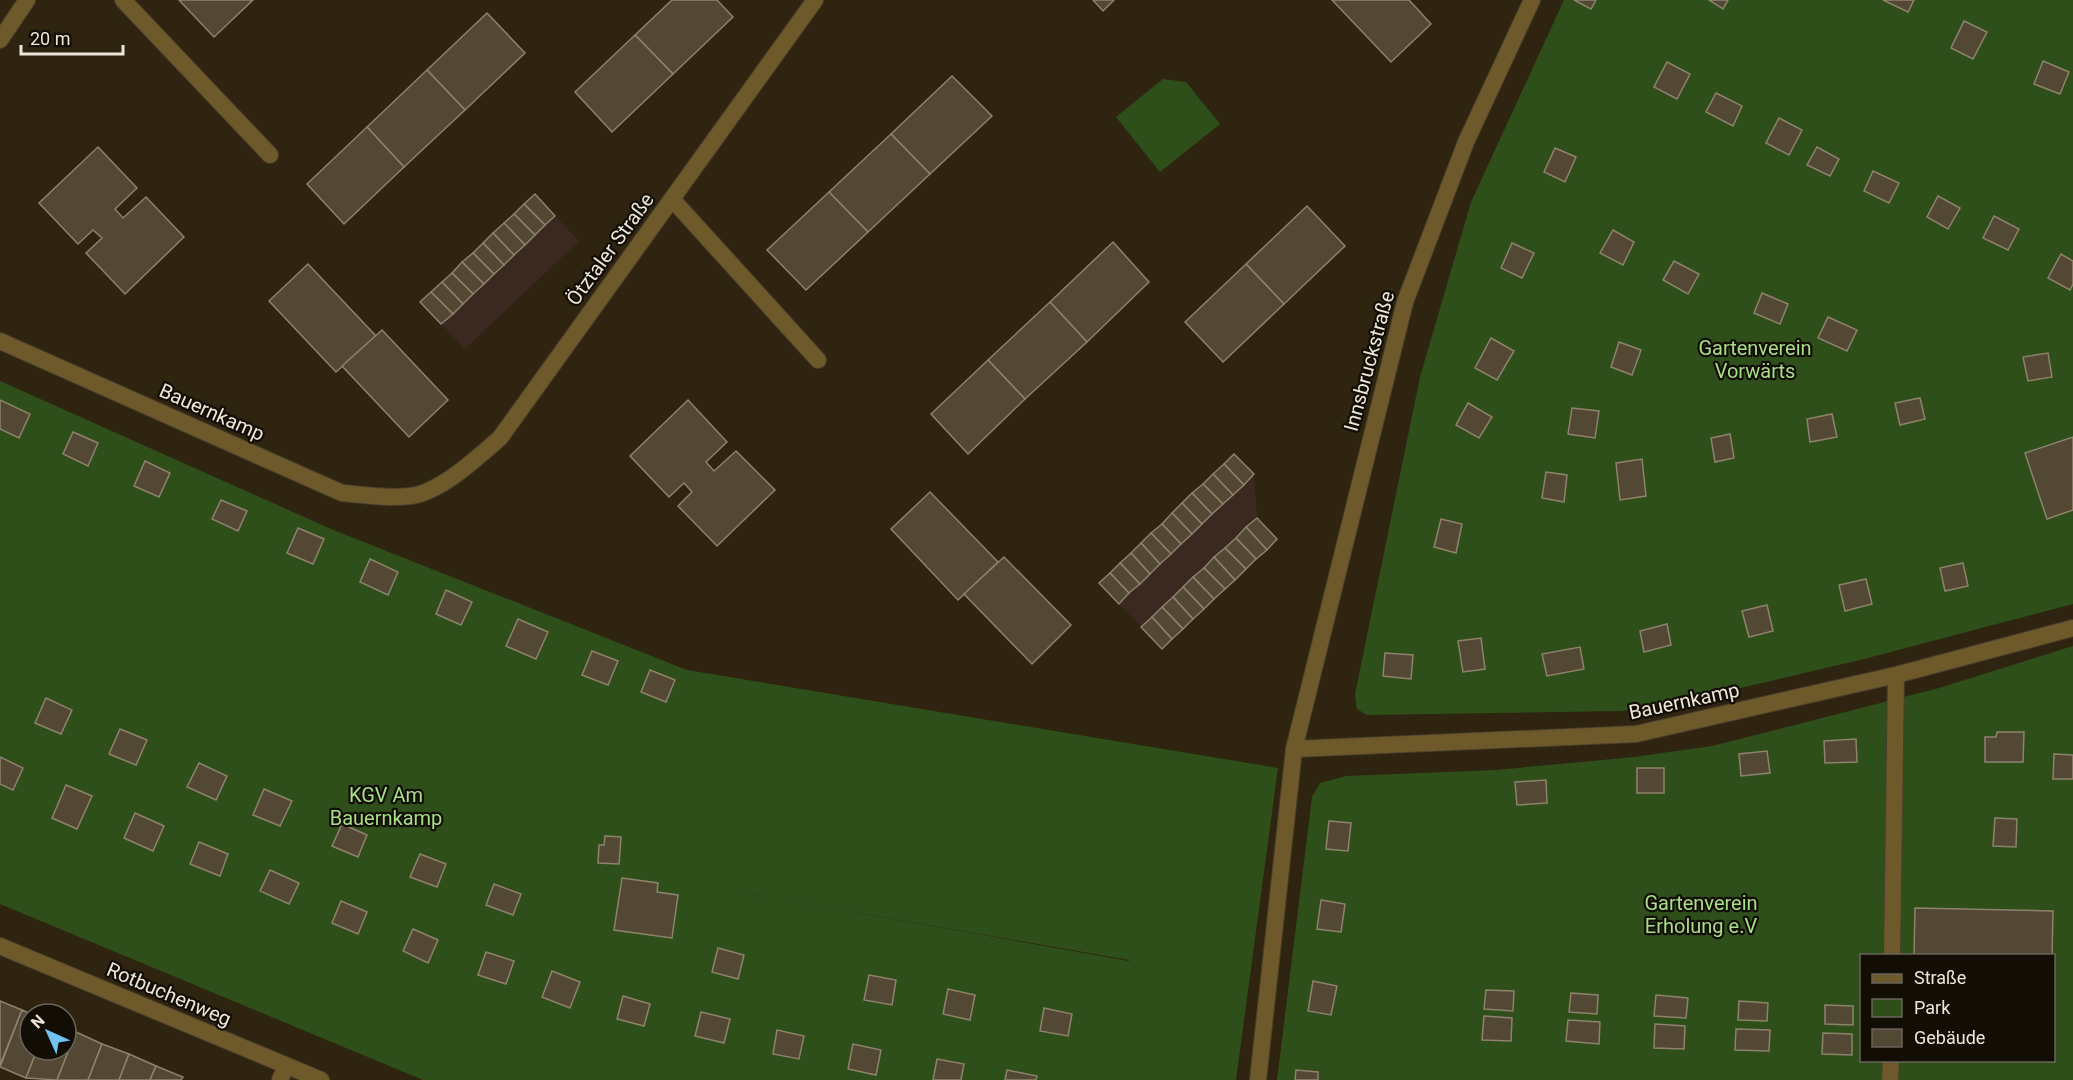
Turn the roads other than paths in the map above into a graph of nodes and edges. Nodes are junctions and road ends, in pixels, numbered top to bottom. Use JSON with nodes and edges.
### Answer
{"nodes":[{"id":1,"x":27,"y":0,"type":"edge"},
{"id":2,"x":123,"y":0,"type":"edge"},
{"id":3,"x":815,"y":0,"type":"edge"},
{"id":4,"x":1532,"y":0,"type":"edge"},
{"id":5,"x":0,"y":40,"type":"edge"},
{"id":6,"x":270,"y":155,"type":"dead end"},
{"id":7,"x":672,"y":199,"type":"junction"},
{"id":8,"x":0,"y":341,"type":"edge"},
{"id":9,"x":818,"y":360,"type":"dead end"},
{"id":10,"x":413,"y":496,"type":"joint"},
{"id":11,"x":2073,"y":628,"type":"edge"},
{"id":12,"x":1896,"y":675,"type":"junction"},
{"id":13,"x":1294,"y":748,"type":"junction"},
{"id":14,"x":0,"y":946,"type":"edge"},
{"id":15,"x":1892,"y":954,"type":"edge"},
{"id":16,"x":1890,"y":1062,"type":"edge"},
{"id":17,"x":283,"y":1073,"type":"edge"},
{"id":18,"x":321,"y":1080,"type":"edge"},
{"id":19,"x":1258,"y":1080,"type":"edge"},
{"id":20,"x":1890,"y":1080,"type":"edge"}],
"edges":[{"from":1,"to":5,"type":"street"},
{"from":2,"to":6,"type":"street"},
{"from":3,"to":7,"type":"street","name":"Ötztaler Straße"},
{"from":4,"to":13,"type":"street","name":"Innsbruckstraße"},
{"from":7,"to":9,"type":"street"},
{"from":7,"to":10,"type":"street","name":"Ötztaler Straße"},
{"from":8,"to":10,"type":"street","name":"Bauernkamp"},
{"from":11,"to":12,"type":"street","name":"Bauernkamp"},
{"from":12,"to":13,"type":"street","name":"Bauernkamp"},
{"from":12,"to":15,"type":"street"},
{"from":13,"to":19,"type":"street","name":"Innsbruckstraße"},
{"from":14,"to":17,"type":"street","name":"Rotbuchenweg"},
{"from":16,"to":20,"type":"street"},
{"from":17,"to":18,"type":"street","name":"Rotbuchenweg"}]}
